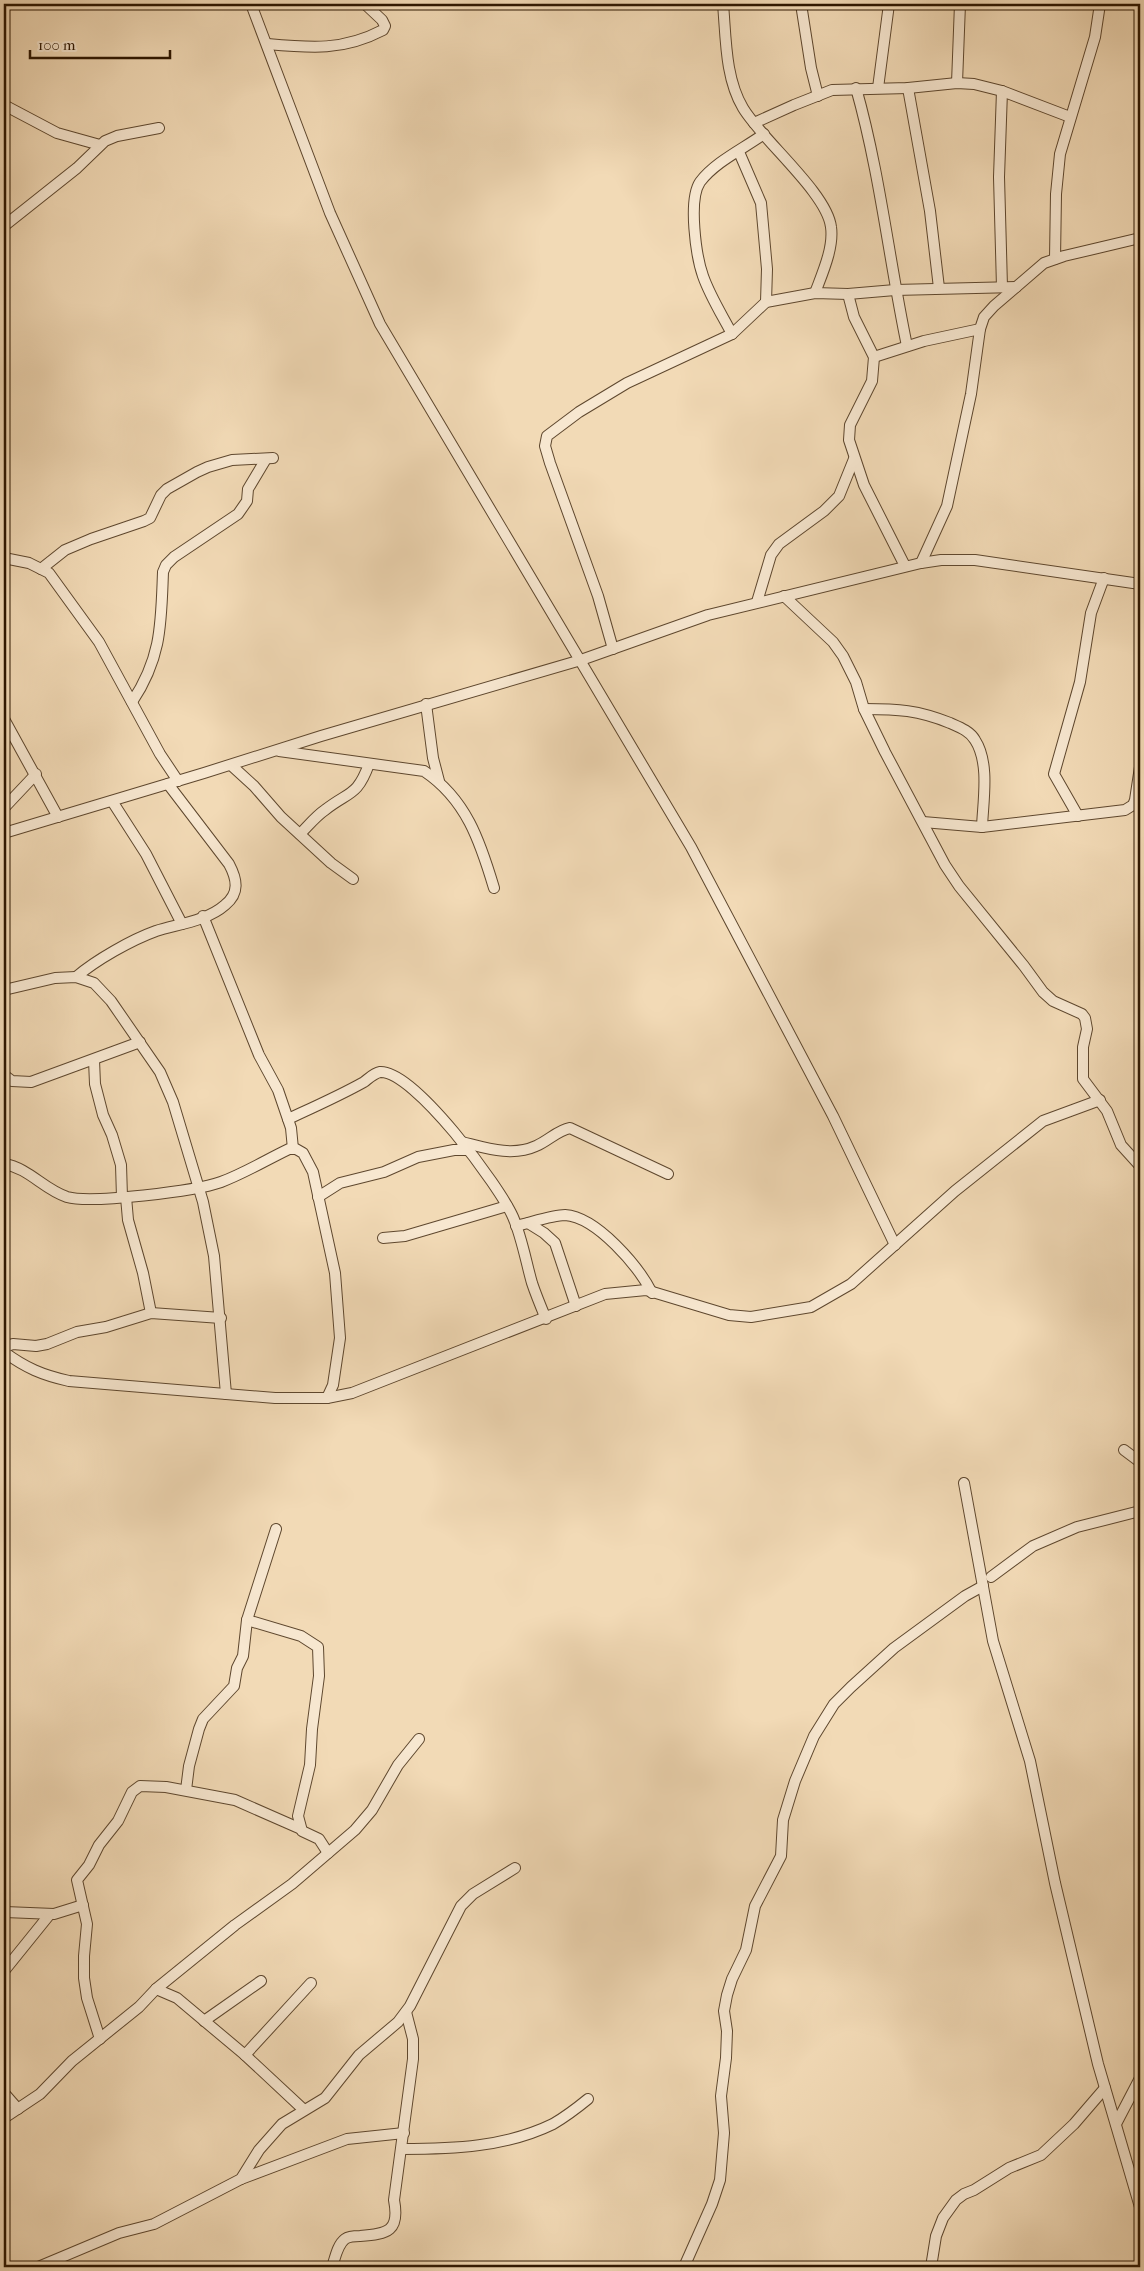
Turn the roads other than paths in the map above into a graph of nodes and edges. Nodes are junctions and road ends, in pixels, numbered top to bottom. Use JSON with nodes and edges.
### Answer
{"nodes":[{"id":1,"x":251,"y":4,"type":"edge"},
{"id":2,"x":365,"y":4,"type":"edge"},
{"id":3,"x":723,"y":4,"type":"edge"},
{"id":4,"x":801,"y":4,"type":"edge"},
{"id":5,"x":889,"y":4,"type":"edge"},
{"id":6,"x":960,"y":4,"type":"edge"},
{"id":7,"x":1100,"y":4,"type":"edge"},
{"id":8,"x":267,"y":44,"type":"junction"},
{"id":9,"x":957,"y":83,"type":"junction"},
{"id":10,"x":856,"y":88,"type":"junction"},
{"id":11,"x":878,"y":88,"type":"junction"},
{"id":12,"x":908,"y":88,"type":"junction"},
{"id":13,"x":1002,"y":92,"type":"junction"},
{"id":14,"x":818,"y":96,"type":"junction"},
{"id":15,"x":4,"y":105,"type":"edge"},
{"id":16,"x":1070,"y":117,"type":"junction"},
{"id":17,"x":754,"y":123,"type":"junction"},
{"id":18,"x":159,"y":128,"type":"dead end"},
{"id":19,"x":764,"y":134,"type":"junction"},
{"id":20,"x":100,"y":145,"type":"junction"},
{"id":21,"x":739,"y":152,"type":"junction"},
{"id":22,"x":4,"y":226,"type":"edge"},
{"id":23,"x":1140,"y":238,"type":"edge"},
{"id":24,"x":1055,"y":259,"type":"junction"},
{"id":25,"x":1002,"y":287,"type":"junction"},
{"id":26,"x":1016,"y":287,"type":"junction"},
{"id":27,"x":939,"y":288,"type":"junction"},
{"id":28,"x":895,"y":290,"type":"junction"},
{"id":29,"x":816,"y":294,"type":"junction"},
{"id":30,"x":848,"y":294,"type":"junction"},
{"id":31,"x":766,"y":302,"type":"junction"},
{"id":32,"x":980,"y":329,"type":"junction"},
{"id":33,"x":732,"y":334,"type":"junction"},
{"id":34,"x":907,"y":346,"type":"junction"},
{"id":35,"x":874,"y":357,"type":"junction"},
{"id":36,"x":854,"y":459,"type":"junction"},
{"id":37,"x":4,"y":558,"type":"edge"},
{"id":38,"x":921,"y":563,"type":"junction"},
{"id":39,"x":906,"y":566,"type":"junction"},
{"id":40,"x":41,"y":569,"type":"junction"},
{"id":41,"x":1104,"y":578,"type":"junction"},
{"id":42,"x":1140,"y":584,"type":"edge"},
{"id":43,"x":784,"y":596,"type":"junction"},
{"id":44,"x":756,"y":602,"type":"junction"},
{"id":45,"x":613,"y":649,"type":"junction"},
{"id":46,"x":581,"y":660,"type":"junction"},
{"id":47,"x":132,"y":702,"type":"junction"},
{"id":48,"x":426,"y":704,"type":"junction"},
{"id":49,"x":864,"y":709,"type":"junction"},
{"id":50,"x":4,"y":719,"type":"edge"},
{"id":51,"x":276,"y":750,"type":"junction"},
{"id":52,"x":369,"y":764,"type":"junction"},
{"id":53,"x":231,"y":765,"type":"junction"},
{"id":54,"x":1140,"y":767,"type":"edge"},
{"id":55,"x":36,"y":774,"type":"junction"},
{"id":56,"x":439,"y":781,"type":"junction"},
{"id":57,"x":173,"y":783,"type":"junction"},
{"id":58,"x":112,"y":801,"type":"junction"},
{"id":59,"x":4,"y":808,"type":"edge"},
{"id":60,"x":1078,"y":816,"type":"junction"},
{"id":61,"x":58,"y":817,"type":"junction"},
{"id":62,"x":923,"y":822,"type":"junction"},
{"id":63,"x":982,"y":827,"type":"junction"},
{"id":64,"x":4,"y":833,"type":"edge"},
{"id":65,"x":300,"y":834,"type":"junction"},
{"id":66,"x":353,"y":879,"type":"dead end"},
{"id":67,"x":494,"y":888,"type":"dead end"},
{"id":68,"x":203,"y":916,"type":"junction"},
{"id":69,"x":182,"y":924,"type":"junction"},
{"id":70,"x":76,"y":977,"type":"junction"},
{"id":71,"x":4,"y":990,"type":"edge"},
{"id":72,"x":140,"y":1042,"type":"junction"},
{"id":73,"x":94,"y":1060,"type":"junction"},
{"id":74,"x":4,"y":1075,"type":"edge"},
{"id":75,"x":1100,"y":1100,"type":"junction"},
{"id":76,"x":288,"y":1118,"type":"junction"},
{"id":77,"x":465,"y":1146,"type":"junction"},
{"id":78,"x":293,"y":1149,"type":"junction"},
{"id":79,"x":4,"y":1164,"type":"edge"},
{"id":80,"x":1140,"y":1166,"type":"edge"},
{"id":81,"x":668,"y":1174,"type":"dead end"},
{"id":82,"x":199,"y":1188,"type":"junction"},
{"id":83,"x":124,"y":1197,"type":"junction"},
{"id":84,"x":318,"y":1197,"type":"junction"},
{"id":85,"x":507,"y":1206,"type":"junction"},
{"id":86,"x":528,"y":1224,"type":"junction"},
{"id":87,"x":516,"y":1226,"type":"junction"},
{"id":88,"x":383,"y":1238,"type":"dead end"},
{"id":89,"x":895,"y":1245,"type":"junction"},
{"id":90,"x":652,"y":1292,"type":"junction"},
{"id":91,"x":576,"y":1306,"type":"junction"},
{"id":92,"x":151,"y":1313,"type":"junction"},
{"id":93,"x":221,"y":1318,"type":"junction"},
{"id":94,"x":546,"y":1319,"type":"junction"},
{"id":95,"x":4,"y":1346,"type":"edge"},
{"id":96,"x":4,"y":1352,"type":"edge"},
{"id":97,"x":226,"y":1394,"type":"junction"},
{"id":98,"x":327,"y":1398,"type":"junction"},
{"id":99,"x":1124,"y":1450,"type":"dead end"},
{"id":100,"x":1140,"y":1462,"type":"edge"},
{"id":101,"x":964,"y":1483,"type":"dead end"},
{"id":102,"x":1140,"y":1511,"type":"edge"},
{"id":103,"x":276,"y":1529,"type":"dead end"},
{"id":104,"x":991,"y":1577,"type":"dead end"},
{"id":105,"x":983,"y":1586,"type":"junction"},
{"id":106,"x":247,"y":1620,"type":"junction"},
{"id":107,"x":419,"y":1739,"type":"dead end"},
{"id":108,"x":186,"y":1790,"type":"junction"},
{"id":109,"x":301,"y":1829,"type":"junction"},
{"id":110,"x":328,"y":1854,"type":"junction"},
{"id":111,"x":515,"y":1868,"type":"dead end"},
{"id":112,"x":83,"y":1905,"type":"junction"},
{"id":113,"x":6,"y":1912,"type":"dead end"},
{"id":114,"x":50,"y":1914,"type":"junction"},
{"id":115,"x":4,"y":1971,"type":"edge"},
{"id":116,"x":261,"y":1980,"type":"dead end"},
{"id":117,"x":310,"y":1983,"type":"dead end"},
{"id":118,"x":156,"y":1989,"type":"junction"},
{"id":119,"x":406,"y":2012,"type":"junction"},
{"id":120,"x":204,"y":2020,"type":"junction"},
{"id":121,"x":100,"y":2039,"type":"junction"},
{"id":122,"x":245,"y":2055,"type":"junction"},
{"id":123,"x":1140,"y":2078,"type":"edge"},
{"id":124,"x":1105,"y":2088,"type":"junction"},
{"id":125,"x":4,"y":2093,"type":"edge"},
{"id":126,"x":588,"y":2099,"type":"dead end"},
{"id":127,"x":18,"y":2109,"type":"junction"},
{"id":128,"x":304,"y":2110,"type":"junction"},
{"id":129,"x":4,"y":2118,"type":"edge"},
{"id":130,"x":1116,"y":2124,"type":"junction"},
{"id":131,"x":404,"y":2133,"type":"junction"},
{"id":132,"x":402,"y":2150,"type":"junction"},
{"id":133,"x":241,"y":2179,"type":"junction"},
{"id":134,"x":1140,"y":2207,"type":"edge"},
{"id":135,"x":38,"y":2267,"type":"edge"},
{"id":136,"x":332,"y":2267,"type":"edge"},
{"id":137,"x":684,"y":2267,"type":"edge"},
{"id":138,"x":931,"y":2267,"type":"edge"}],
"edges":[{"from":1,"to":8,"type":"street"},
{"from":2,"to":8,"type":"street"},
{"from":3,"to":17,"type":"street"},
{"from":4,"to":14,"type":"street"},
{"from":5,"to":11,"type":"street"},
{"from":6,"to":9,"type":"street"},
{"from":7,"to":16,"type":"street"},
{"from":8,"to":46,"type":"street"},
{"from":9,"to":12,"type":"street"},
{"from":9,"to":13,"type":"street"},
{"from":10,"to":11,"type":"street"},
{"from":10,"to":14,"type":"street"},
{"from":10,"to":28,"type":"street"},
{"from":11,"to":12,"type":"street"},
{"from":12,"to":27,"type":"street"},
{"from":13,"to":16,"type":"street"},
{"from":13,"to":25,"type":"street"},
{"from":14,"to":17,"type":"street"},
{"from":15,"to":20,"type":"street"},
{"from":16,"to":24,"type":"street"},
{"from":17,"to":19,"type":"street"},
{"from":18,"to":20,"type":"street"},
{"from":19,"to":21,"type":"street"},
{"from":19,"to":29,"type":"street"},
{"from":20,"to":22,"type":"street"},
{"from":21,"to":31,"type":"street"},
{"from":21,"to":33,"type":"street"},
{"from":23,"to":24,"type":"street"},
{"from":24,"to":26,"type":"street"},
{"from":25,"to":26,"type":"street"},
{"from":25,"to":27,"type":"street"},
{"from":26,"to":32,"type":"street"},
{"from":27,"to":28,"type":"street"},
{"from":28,"to":30,"type":"street"},
{"from":28,"to":34,"type":"street"},
{"from":29,"to":30,"type":"street"},
{"from":29,"to":31,"type":"street"},
{"from":30,"to":35,"type":"street"},
{"from":31,"to":33,"type":"street"},
{"from":32,"to":34,"type":"street"},
{"from":32,"to":38,"type":"street"},
{"from":33,"to":45,"type":"street"},
{"from":34,"to":35,"type":"street"},
{"from":35,"to":36,"type":"street"},
{"from":36,"to":39,"type":"street"},
{"from":36,"to":44,"type":"street"},
{"from":37,"to":40,"type":"street"},
{"from":38,"to":39,"type":"street"},
{"from":38,"to":41,"type":"street"},
{"from":39,"to":43,"type":"street"},
{"from":40,"to":47,"type":"street"},
{"from":40,"to":47,"type":"street"},
{"from":41,"to":42,"type":"street"},
{"from":41,"to":60,"type":"street"},
{"from":43,"to":44,"type":"street"},
{"from":43,"to":49,"type":"street"},
{"from":44,"to":45,"type":"street"},
{"from":45,"to":46,"type":"street"},
{"from":46,"to":48,"type":"street"},
{"from":46,"to":89,"type":"street"},
{"from":47,"to":57,"type":"street"},
{"from":48,"to":51,"type":"street"},
{"from":48,"to":56,"type":"street"},
{"from":49,"to":62,"type":"street"},
{"from":49,"to":63,"type":"street"},
{"from":50,"to":55,"type":"street"},
{"from":51,"to":52,"type":"street"},
{"from":51,"to":53,"type":"street"},
{"from":52,"to":56,"type":"street"},
{"from":52,"to":65,"type":"street"},
{"from":53,"to":57,"type":"street"},
{"from":53,"to":65,"type":"street"},
{"from":54,"to":60,"type":"street"},
{"from":55,"to":59,"type":"street"},
{"from":55,"to":61,"type":"street"},
{"from":56,"to":67,"type":"street"},
{"from":57,"to":58,"type":"street"},
{"from":57,"to":68,"type":"street"},
{"from":58,"to":61,"type":"street"},
{"from":58,"to":69,"type":"street"},
{"from":60,"to":63,"type":"street"},
{"from":61,"to":64,"type":"street"},
{"from":62,"to":63,"type":"street"},
{"from":62,"to":75,"type":"street"},
{"from":65,"to":66,"type":"street"},
{"from":68,"to":69,"type":"street"},
{"from":68,"to":76,"type":"street"},
{"from":69,"to":70,"type":"street"},
{"from":70,"to":71,"type":"street"},
{"from":70,"to":72,"type":"street"},
{"from":72,"to":73,"type":"street"},
{"from":72,"to":82,"type":"street"},
{"from":73,"to":74,"type":"street"},
{"from":73,"to":83,"type":"street"},
{"from":75,"to":80,"type":"street"},
{"from":75,"to":89,"type":"street"},
{"from":76,"to":77,"type":"street"},
{"from":76,"to":78,"type":"street"},
{"from":77,"to":81,"type":"street"},
{"from":77,"to":84,"type":"street"},
{"from":77,"to":85,"type":"street"},
{"from":78,"to":82,"type":"street"},
{"from":78,"to":84,"type":"street"},
{"from":79,"to":83,"type":"street"},
{"from":82,"to":83,"type":"street"},
{"from":82,"to":93,"type":"street"},
{"from":83,"to":92,"type":"street"},
{"from":84,"to":98,"type":"street"},
{"from":85,"to":87,"type":"street"},
{"from":85,"to":88,"type":"street"},
{"from":86,"to":87,"type":"street"},
{"from":86,"to":90,"type":"street"},
{"from":86,"to":91,"type":"street"},
{"from":87,"to":94,"type":"street"},
{"from":89,"to":90,"type":"street"},
{"from":90,"to":91,"type":"street"},
{"from":91,"to":94,"type":"street"},
{"from":92,"to":93,"type":"street"},
{"from":92,"to":95,"type":"street"},
{"from":93,"to":97,"type":"street"},
{"from":94,"to":98,"type":"street"},
{"from":96,"to":97,"type":"street"},
{"from":97,"to":98,"type":"street"},
{"from":99,"to":100,"type":"street"},
{"from":101,"to":105,"type":"street"},
{"from":102,"to":104,"type":"street"},
{"from":103,"to":106,"type":"street"},
{"from":105,"to":124,"type":"street"},
{"from":105,"to":137,"type":"street"},
{"from":106,"to":108,"type":"street"},
{"from":106,"to":109,"type":"street"},
{"from":107,"to":110,"type":"street"},
{"from":108,"to":109,"type":"street"},
{"from":108,"to":112,"type":"street"},
{"from":109,"to":110,"type":"street"},
{"from":110,"to":118,"type":"street"},
{"from":111,"to":119,"type":"street"},
{"from":112,"to":114,"type":"street"},
{"from":112,"to":121,"type":"street"},
{"from":113,"to":114,"type":"street"},
{"from":114,"to":115,"type":"street"},
{"from":116,"to":120,"type":"street"},
{"from":117,"to":122,"type":"street"},
{"from":118,"to":120,"type":"street"},
{"from":118,"to":121,"type":"street"},
{"from":119,"to":128,"type":"street"},
{"from":119,"to":131,"type":"street"},
{"from":120,"to":122,"type":"street"},
{"from":121,"to":127,"type":"street"},
{"from":122,"to":128,"type":"street"},
{"from":123,"to":130,"type":"street"},
{"from":124,"to":130,"type":"street"},
{"from":124,"to":138,"type":"street"},
{"from":125,"to":127,"type":"street"},
{"from":126,"to":132,"type":"street"},
{"from":127,"to":129,"type":"street"},
{"from":128,"to":133,"type":"street"},
{"from":130,"to":134,"type":"street"},
{"from":131,"to":132,"type":"street"},
{"from":131,"to":133,"type":"street"},
{"from":132,"to":136,"type":"street"},
{"from":133,"to":135,"type":"street"}]}
